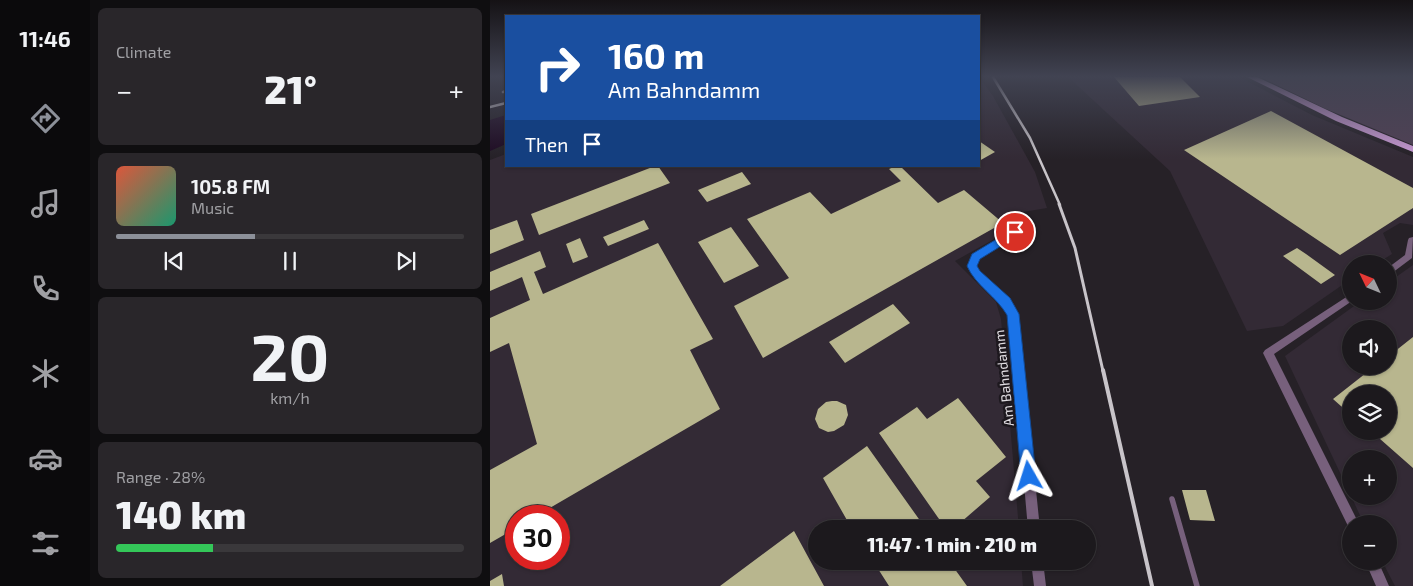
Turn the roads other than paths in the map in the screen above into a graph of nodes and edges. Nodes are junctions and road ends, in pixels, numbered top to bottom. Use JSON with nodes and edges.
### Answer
{"nodes":[{"id":1,"x":1308,"y":104,"type":"edge"},
{"id":2,"x":1413,"y":149,"type":"edge"},
{"id":3,"x":1015,"y":232,"type":"dead end"},
{"id":4,"x":1412,"y":240,"type":"edge"},
{"id":5,"x":1398,"y":264,"type":"edge"},
{"id":6,"x":1342,"y":303,"type":"edge"},
{"id":7,"x":1172,"y":499,"type":"dead end"},
{"id":8,"x":1349,"y":515,"type":"edge"},
{"id":9,"x":1033,"y":520,"type":"edge"},
{"id":10,"x":1038,"y":570,"type":"edge"},
{"id":11,"x":1375,"y":570,"type":"edge"},
{"id":12,"x":1040,"y":586,"type":"edge"},
{"id":13,"x":1197,"y":586,"type":"edge"},
{"id":14,"x":1383,"y":586,"type":"edge"}],
"edges":[{"from":1,"to":2,"type":"main road"},
{"from":3,"to":9,"type":"street","name":"Am Bahndamm"},
{"from":4,"to":5,"type":"street"},
{"from":6,"to":8,"type":"street"},
{"from":7,"to":13,"type":"lane"},
{"from":10,"to":12,"type":"street"},
{"from":11,"to":14,"type":"street"}]}
